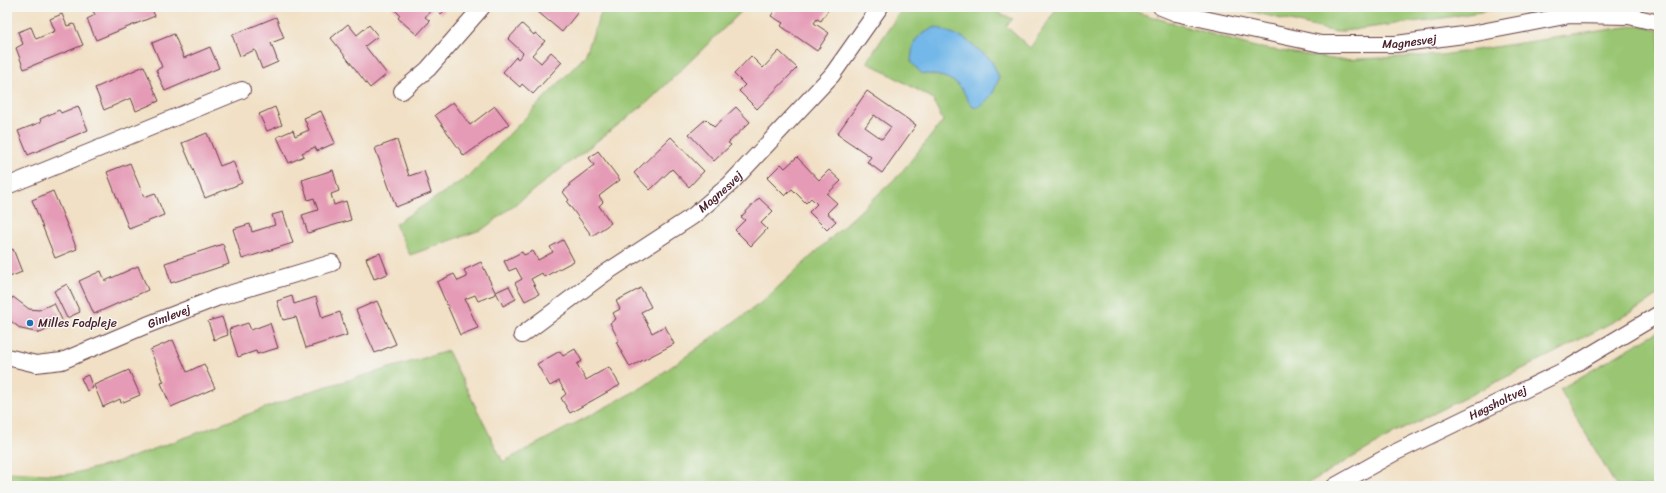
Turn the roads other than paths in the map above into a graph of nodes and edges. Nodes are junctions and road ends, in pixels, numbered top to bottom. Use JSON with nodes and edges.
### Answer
{"nodes":[{"id":1,"x":482,"y":7,"type":"edge"},
{"id":2,"x":880,"y":7,"type":"edge"},
{"id":3,"x":1161,"y":7,"type":"edge"},
{"id":4,"x":1659,"y":23,"type":"edge"},
{"id":5,"x":242,"y":90,"type":"dead end"},
{"id":6,"x":402,"y":91,"type":"dead end"},
{"id":7,"x":7,"y":186,"type":"edge"},
{"id":8,"x":332,"y":263,"type":"dead end"},
{"id":9,"x":1659,"y":314,"type":"edge"},
{"id":10,"x":522,"y":334,"type":"dead end"},
{"id":11,"x":7,"y":357,"type":"edge"},
{"id":12,"x":1335,"y":486,"type":"edge"}],
"edges":[{"from":1,"to":6,"type":"street"},
{"from":2,"to":10,"type":"street","name":"Magnesvej"},
{"from":3,"to":4,"type":"street","name":"Magnesvej"},
{"from":5,"to":7,"type":"street"},
{"from":8,"to":11,"type":"street","name":"Gimlevej"},
{"from":9,"to":12,"type":"street","name":"Høgsholtvej"}]}
